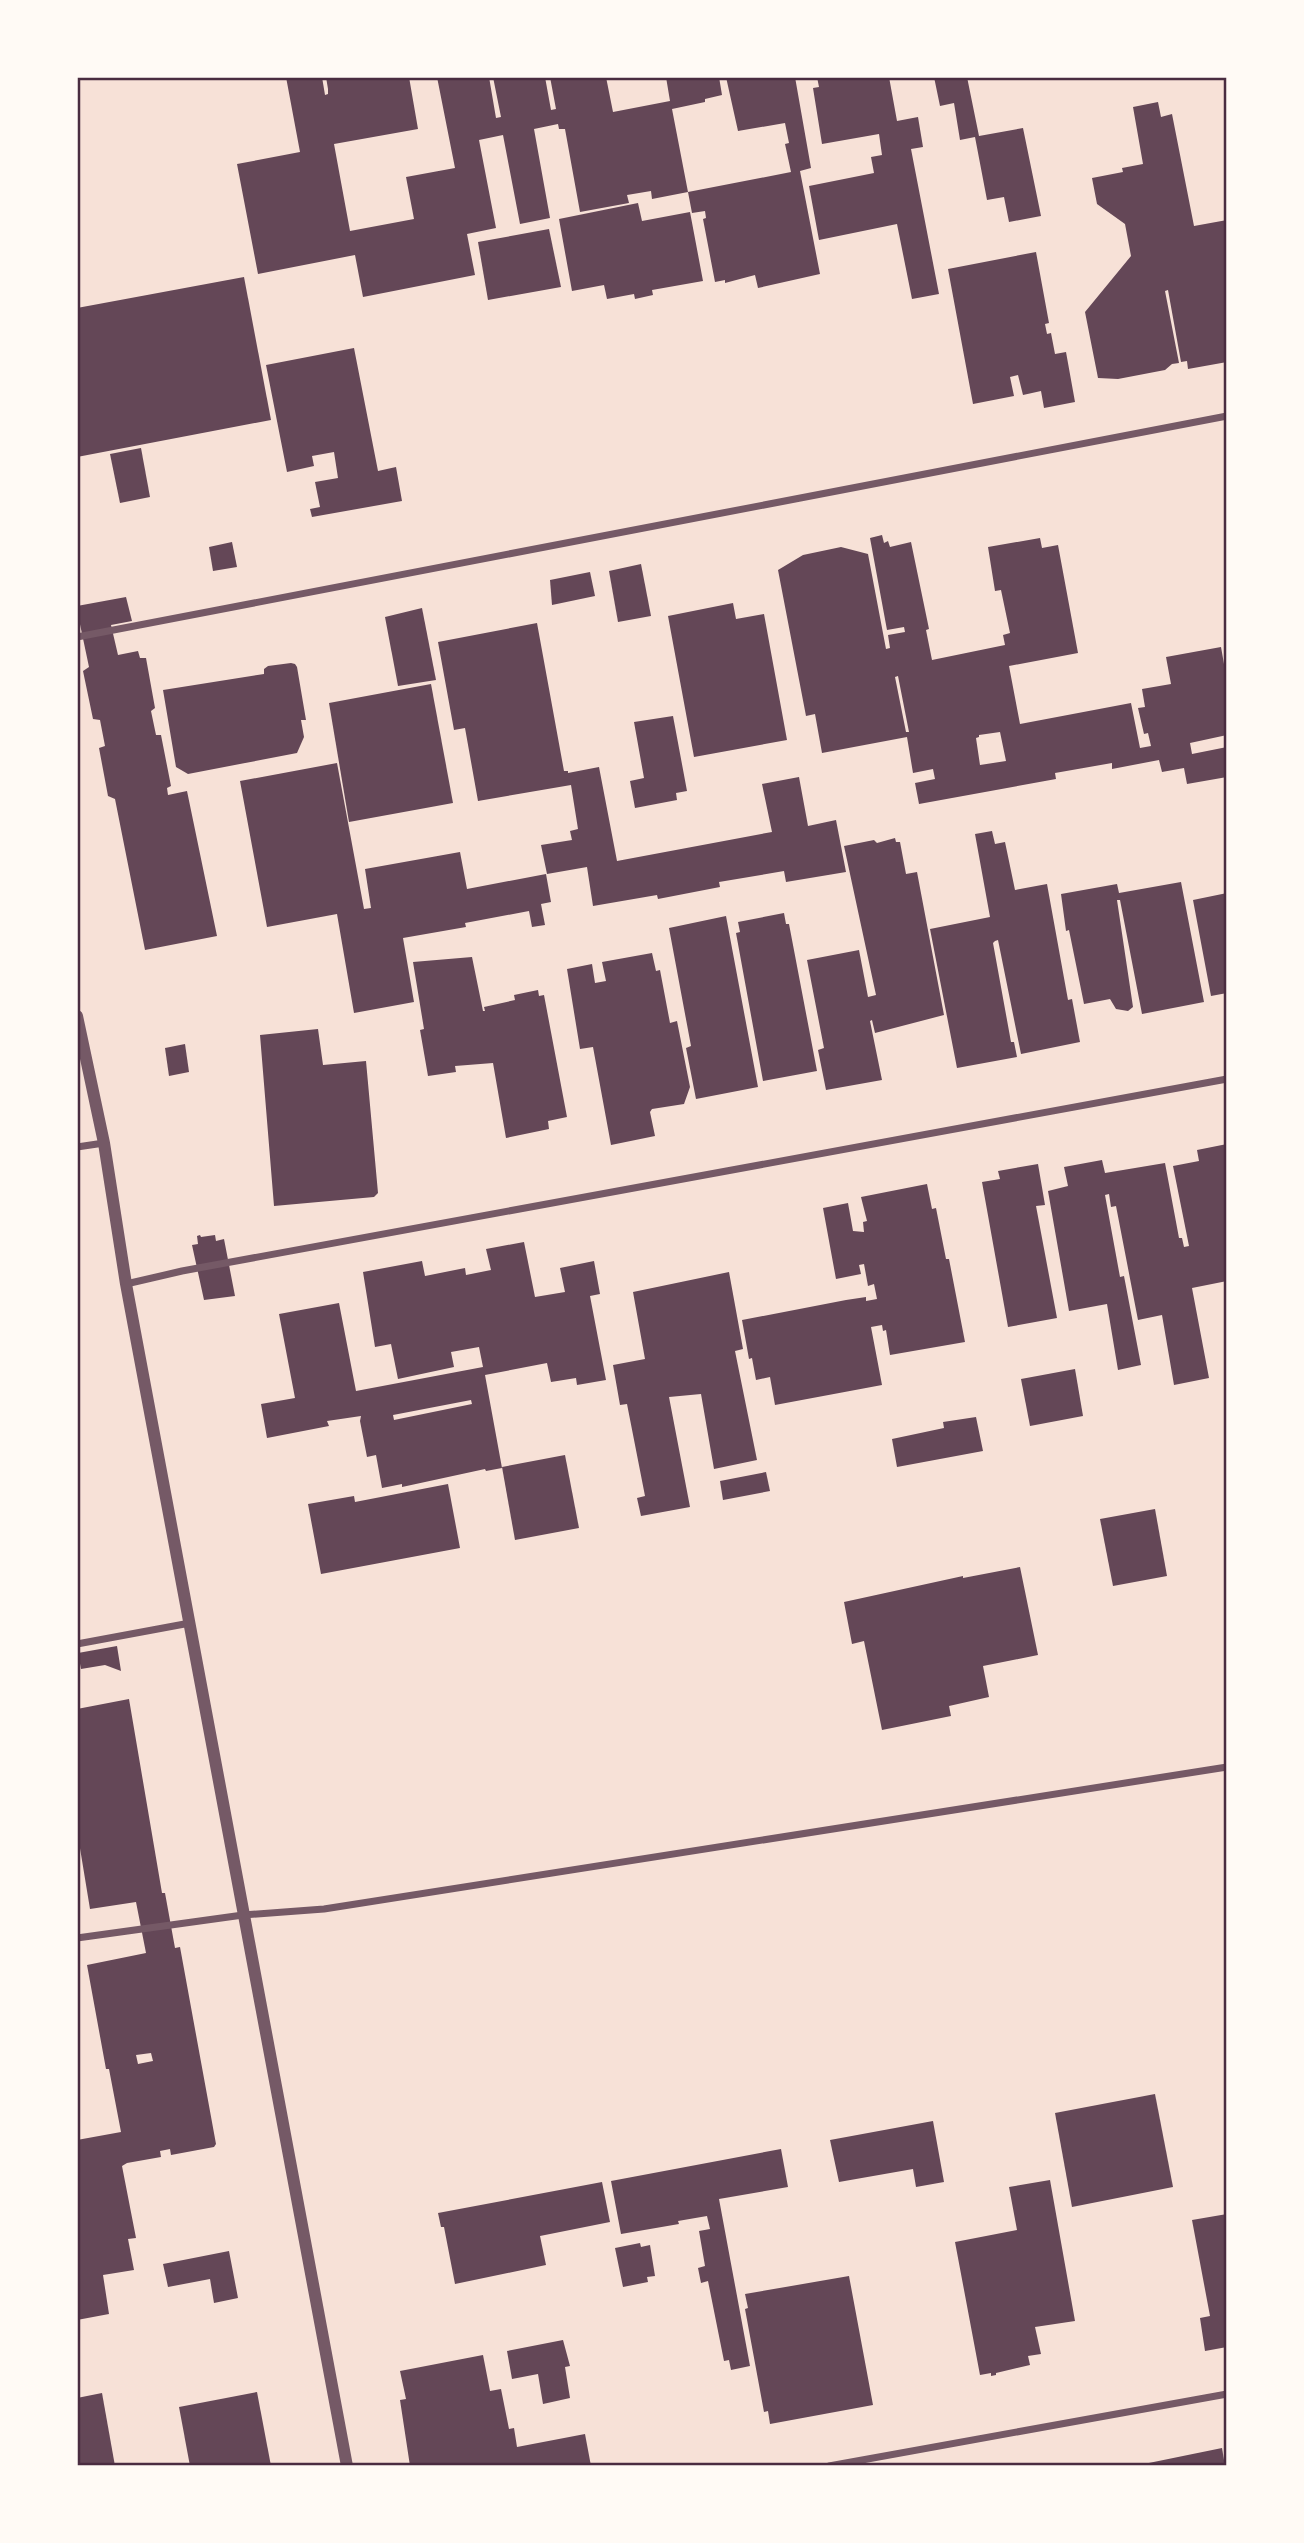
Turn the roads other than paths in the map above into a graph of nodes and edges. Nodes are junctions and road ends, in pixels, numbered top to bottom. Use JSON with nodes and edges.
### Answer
{"nodes":[{"id":1,"x":1227,"y":416,"type":"edge"},
{"id":2,"x":77,"y":637,"type":"edge"},
{"id":3,"x":77,"y":1016,"type":"edge"},
{"id":4,"x":1227,"y":1079,"type":"edge"},
{"id":5,"x":104,"y":1143,"type":"junction"},
{"id":6,"x":77,"y":1146,"type":"edge"},
{"id":7,"x":126,"y":1284,"type":"junction"},
{"id":8,"x":190,"y":1623,"type":"junction"},
{"id":9,"x":77,"y":1644,"type":"edge"},
{"id":10,"x":1227,"y":1767,"type":"edge"},
{"id":11,"x":243,"y":1915,"type":"junction"},
{"id":12,"x":77,"y":1938,"type":"edge"},
{"id":13,"x":1227,"y":2394,"type":"edge"},
{"id":14,"x":347,"y":2466,"type":"edge"},
{"id":15,"x":829,"y":2466,"type":"edge"}],
"edges":[{"from":1,"to":2,"type":"street"},
{"from":3,"to":5,"type":"street"},
{"from":4,"to":7,"type":"street"},
{"from":5,"to":6,"type":"street"},
{"from":5,"to":7,"type":"street"},
{"from":7,"to":8,"type":"street"},
{"from":8,"to":9,"type":"street"},
{"from":8,"to":11,"type":"street"},
{"from":10,"to":11,"type":"street"},
{"from":11,"to":12,"type":"street"},
{"from":11,"to":14,"type":"street"},
{"from":13,"to":15,"type":"street"}]}
